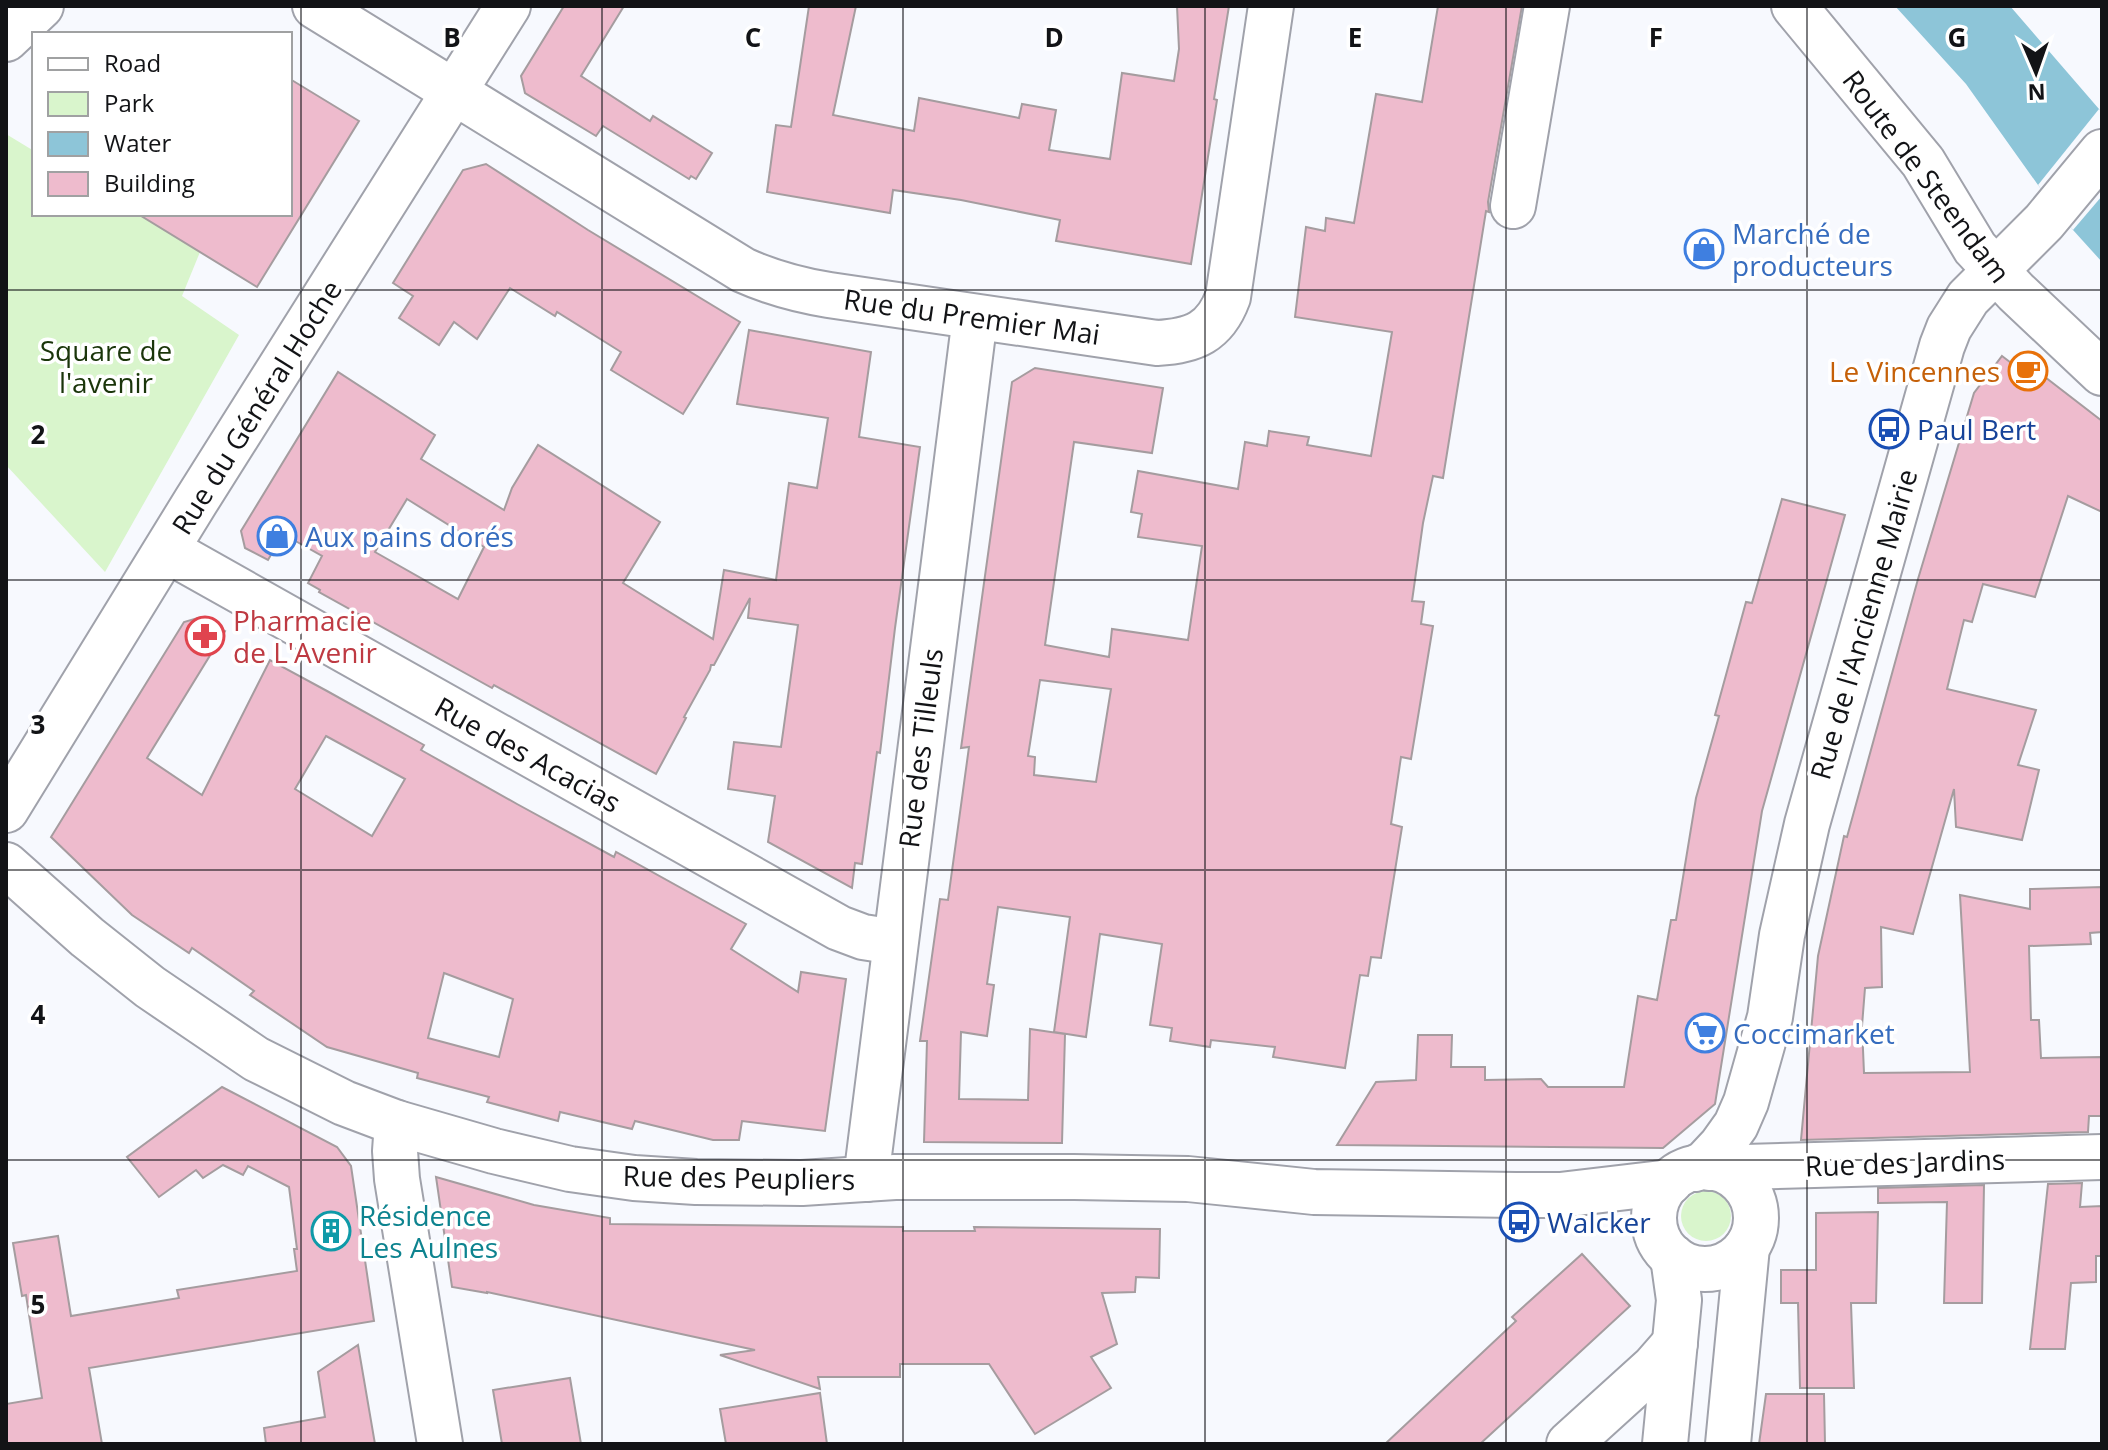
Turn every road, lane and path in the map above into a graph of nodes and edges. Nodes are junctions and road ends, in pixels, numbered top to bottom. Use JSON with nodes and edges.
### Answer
{"nodes":[{"id":1,"x":41,"y":6,"type":"edge"},
{"id":2,"x":315,"y":6,"type":"edge"},
{"id":3,"x":508,"y":6,"type":"edge"},
{"id":4,"x":1271,"y":6,"type":"edge"},
{"id":5,"x":1547,"y":6,"type":"edge"},
{"id":6,"x":1794,"y":6,"type":"edge"},
{"id":7,"x":6,"y":39,"type":"edge"},
{"id":8,"x":454,"y":92,"type":"junction"},
{"id":9,"x":2102,"y":152,"type":"edge"},
{"id":10,"x":1513,"y":206,"type":"dead end"},
{"id":11,"x":1995,"y":271,"type":"junction"},
{"id":12,"x":975,"y":317,"type":"junction"},
{"id":13,"x":2102,"y":373,"type":"edge"},
{"id":14,"x":167,"y":550,"type":"junction"},
{"id":15,"x":6,"y":810,"type":"edge"},
{"id":16,"x":6,"y":865,"type":"edge"},
{"id":17,"x":895,"y":942,"type":"junction"},
{"id":18,"x":1770,"y":1017,"type":"junction"},
{"id":19,"x":397,"y":1123,"type":"junction"},
{"id":20,"x":2102,"y":1157,"type":"edge"},
{"id":21,"x":1763,"y":1166,"type":"junction"},
{"id":22,"x":1691,"y":1173,"type":"junction"},
{"id":23,"x":866,"y":1179,"type":"junction"},
{"id":24,"x":1560,"y":1195,"type":"junction"},
{"id":25,"x":1752,"y":1230,"type":"junction"},
{"id":26,"x":1668,"y":1252,"type":"junction"},
{"id":27,"x":1675,"y":1343,"type":"junction"},
{"id":28,"x":440,"y":1444,"type":"edge"},
{"id":29,"x":1569,"y":1444,"type":"edge"},
{"id":30,"x":1665,"y":1444,"type":"edge"},
{"id":31,"x":1728,"y":1444,"type":"edge"}],
"edges":[{"from":1,"to":7,"type":"street"},
{"from":2,"to":8,"type":"street","name":"Rue du Premier Mai"},
{"from":3,"to":8,"type":"street","name":"Rue du Général Hoche"},
{"from":4,"to":12,"type":"street","name":"Rue du Premier Mai"},
{"from":5,"to":10,"type":"street"},
{"from":6,"to":11,"type":"street","name":"Route de Steendam"},
{"from":8,"to":12,"type":"street","name":"Rue du Premier Mai"},
{"from":8,"to":14,"type":"street","name":"Rue du Général Hoche"},
{"from":9,"to":11,"type":"street","name":"Rue de l'Ancienne Mairie"},
{"from":11,"to":13,"type":"street","name":"Route de Steendam"},
{"from":11,"to":18,"type":"street","name":"Rue de l'Ancienne Mairie"},
{"from":12,"to":17,"type":"street","name":"Rue des Tilleuls"},
{"from":14,"to":15,"type":"street","name":"Rue du Général Hoche"},
{"from":14,"to":17,"type":"street","name":"Rue des Acacias"},
{"from":16,"to":19,"type":"street","name":"Rue des Peupliers"},
{"from":17,"to":23,"type":"street","name":"Rue des Tilleuls"},
{"from":18,"to":21,"type":"street","name":"Rue de l'Ancienne Mairie"},
{"from":18,"to":22,"type":"street","name":"Rue de l'Ancienne Mairie"},
{"from":19,"to":23,"type":"street","name":"Rue des Peupliers"},
{"from":19,"to":28,"type":"street"},
{"from":20,"to":21,"type":"street","name":"Rue des Jardins"},
{"from":21,"to":22,"type":"street","name":"Rue des Jardins"},
{"from":21,"to":25,"type":"street","name":"Rue de l'Ancienne Mairie"},
{"from":22,"to":24,"type":"street","name":"Rue des Peupliers"},
{"from":22,"to":25,"type":"street"},
{"from":22,"to":26,"type":"street"},
{"from":23,"to":24,"type":"street","name":"Rue des Peupliers"},
{"from":24,"to":26,"type":"street","name":"Rue des Peupliers"},
{"from":25,"to":26,"type":"street"},
{"from":25,"to":31,"type":"street","name":"Rue de l'Ancienne Mairie"},
{"from":26,"to":27,"type":"street"},
{"from":27,"to":29,"type":"street"},
{"from":27,"to":30,"type":"street"}]}
